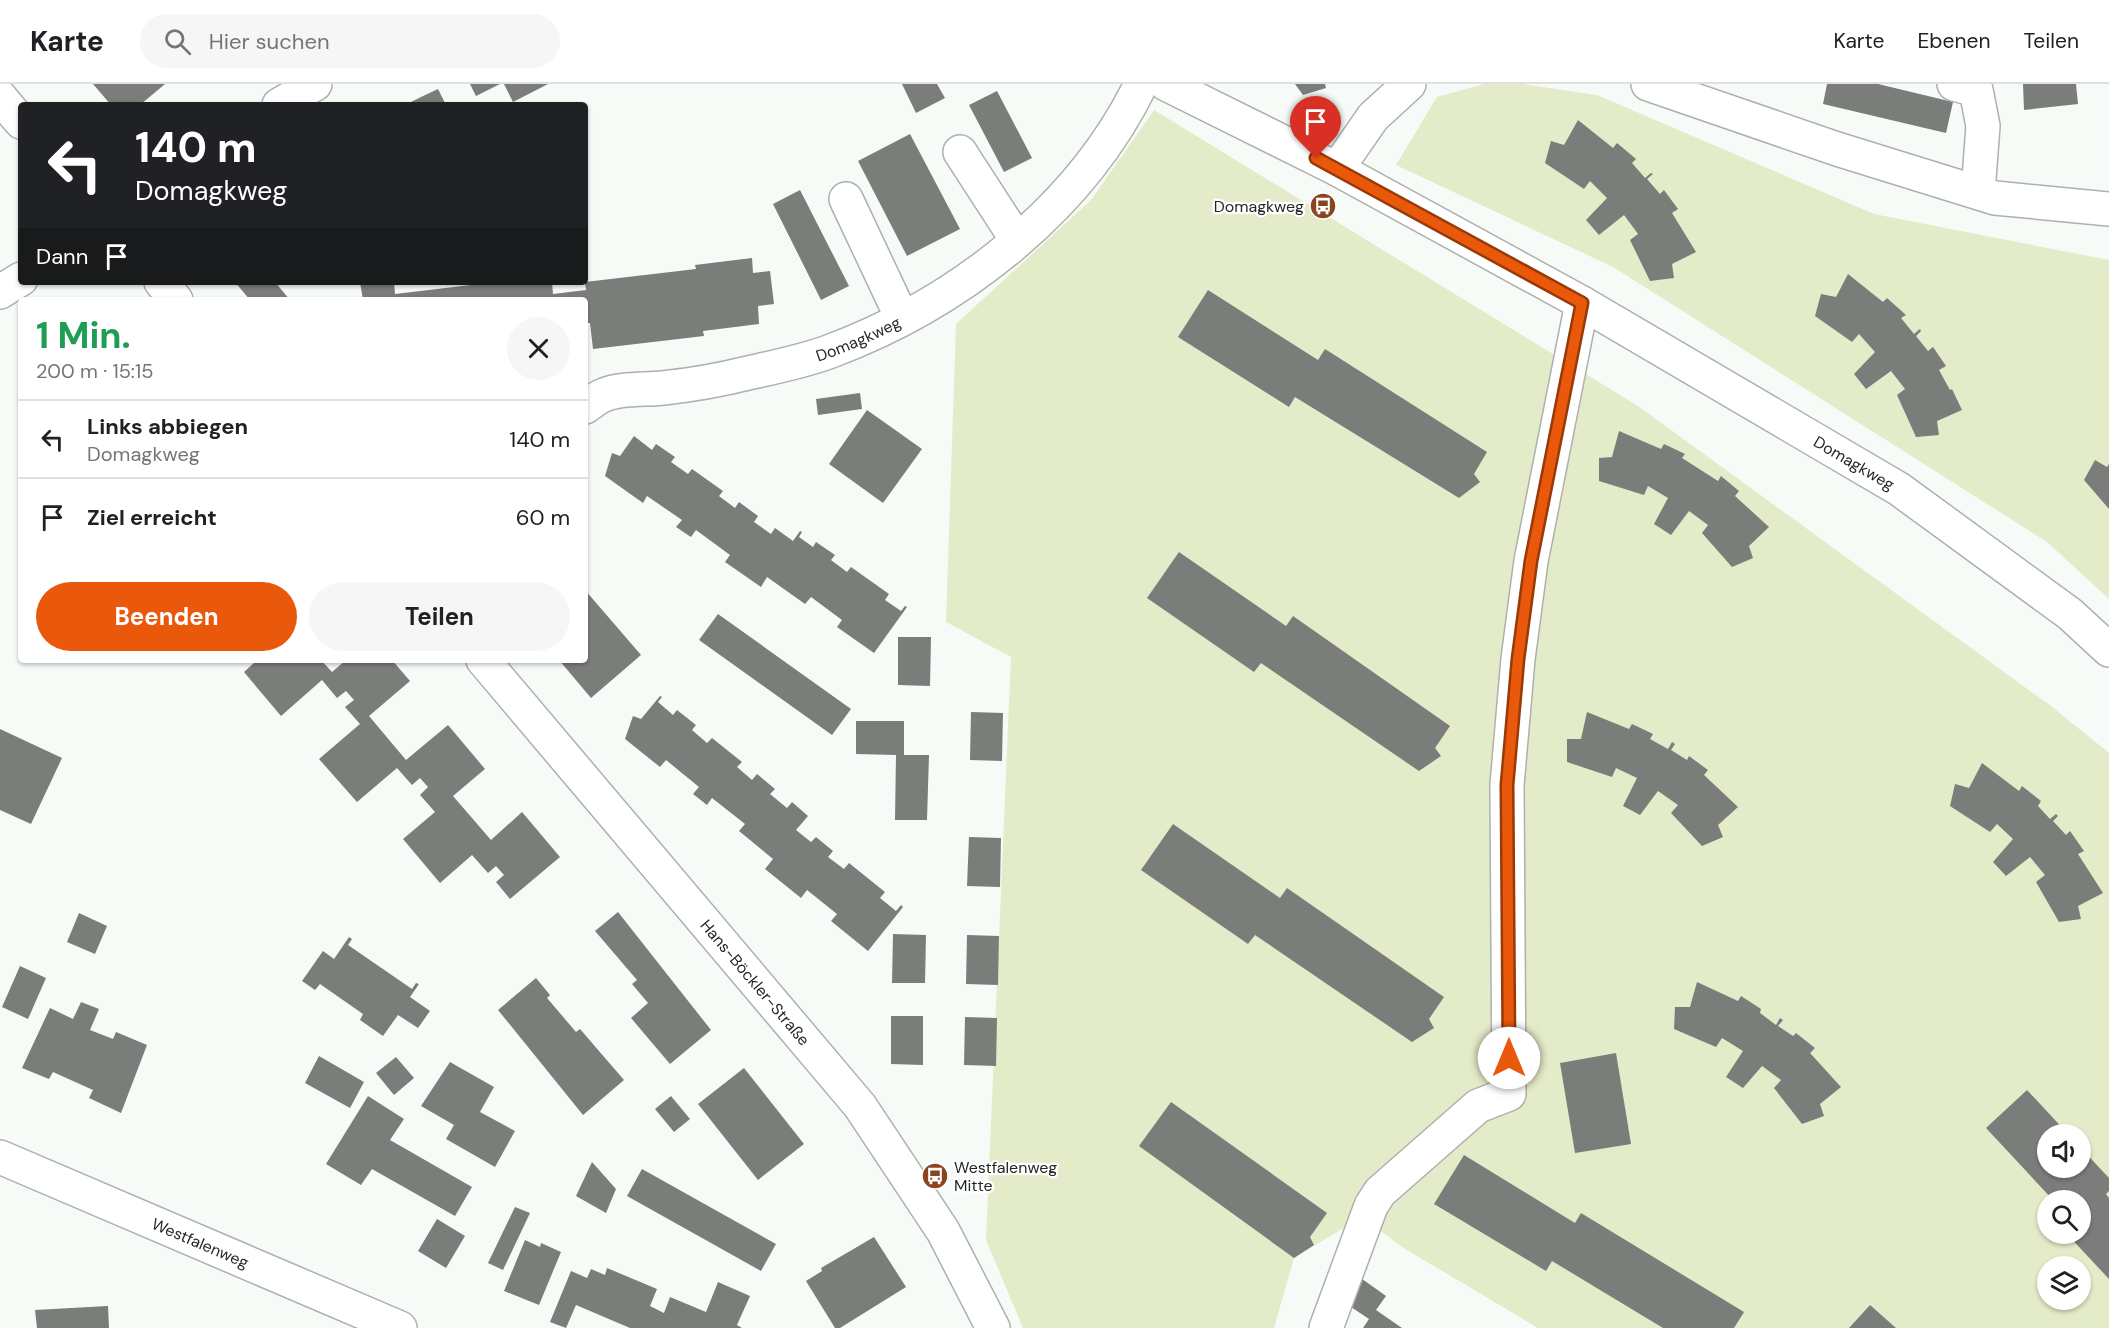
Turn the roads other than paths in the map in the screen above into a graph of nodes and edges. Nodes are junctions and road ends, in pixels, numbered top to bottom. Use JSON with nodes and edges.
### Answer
{"nodes":[{"id":1,"x":315,"y":84,"type":"edge"},
{"id":2,"x":1141,"y":84,"type":"edge"},
{"id":3,"x":1166,"y":84,"type":"edge"},
{"id":4,"x":1409,"y":84,"type":"edge"},
{"id":5,"x":1648,"y":84,"type":"edge"},
{"id":6,"x":1954,"y":84,"type":"edge"},
{"id":7,"x":0,"y":97,"type":"edge"},
{"id":8,"x":284,"y":102,"type":"edge"},
{"id":9,"x":18,"y":118,"type":"edge"},
{"id":10,"x":960,"y":152,"type":"dead end"},
{"id":11,"x":1337,"y":169,"type":"junction"},
{"id":12,"x":1978,"y":192,"type":"junction"},
{"id":13,"x":846,"y":199,"type":"dead end"},
{"id":14,"x":2109,"y":209,"type":"edge"},
{"id":15,"x":1017,"y":240,"type":"junction"},
{"id":16,"x":18,"y":281,"type":"edge"},
{"id":17,"x":164,"y":285,"type":"edge"},
{"id":18,"x":0,"y":292,"type":"edge"},
{"id":19,"x":174,"y":297,"type":"edge"},
{"id":20,"x":1582,"y":303,"type":"junction"},
{"id":21,"x":902,"y":318,"type":"junction"},
{"id":22,"x":588,"y":405,"type":"edge"},
{"id":23,"x":2109,"y":650,"type":"edge"},
{"id":24,"x":486,"y":663,"type":"edge"},
{"id":25,"x":0,"y":1156,"type":"edge"},
{"id":26,"x":400,"y":1328,"type":"edge"},
{"id":27,"x":993,"y":1328,"type":"edge"},
{"id":28,"x":1326,"y":1328,"type":"edge"}],
"edges":[{"from":1,"to":8,"type":"street"},
{"from":2,"to":15,"type":"street","name":"Domagkweg"},
{"from":3,"to":11,"type":"street","name":"Domagkweg"},
{"from":4,"to":11,"type":"street"},
{"from":5,"to":12,"type":"street"},
{"from":6,"to":12,"type":"street"},
{"from":7,"to":9,"type":"street"},
{"from":10,"to":15,"type":"street"},
{"from":11,"to":20,"type":"street","name":"Domagkweg"},
{"from":12,"to":14,"type":"street"},
{"from":13,"to":21,"type":"street"},
{"from":15,"to":21,"type":"street","name":"Domagkweg"},
{"from":16,"to":18,"type":"street"},
{"from":17,"to":19,"type":"street"},
{"from":20,"to":23,"type":"street","name":"Domagkweg"},
{"from":20,"to":28,"type":"street"},
{"from":21,"to":22,"type":"street","name":"Domagkweg"},
{"from":24,"to":27,"type":"street","name":"Hans-Böckler-Straße"},
{"from":25,"to":26,"type":"street","name":"Westfalenweg"}]}
